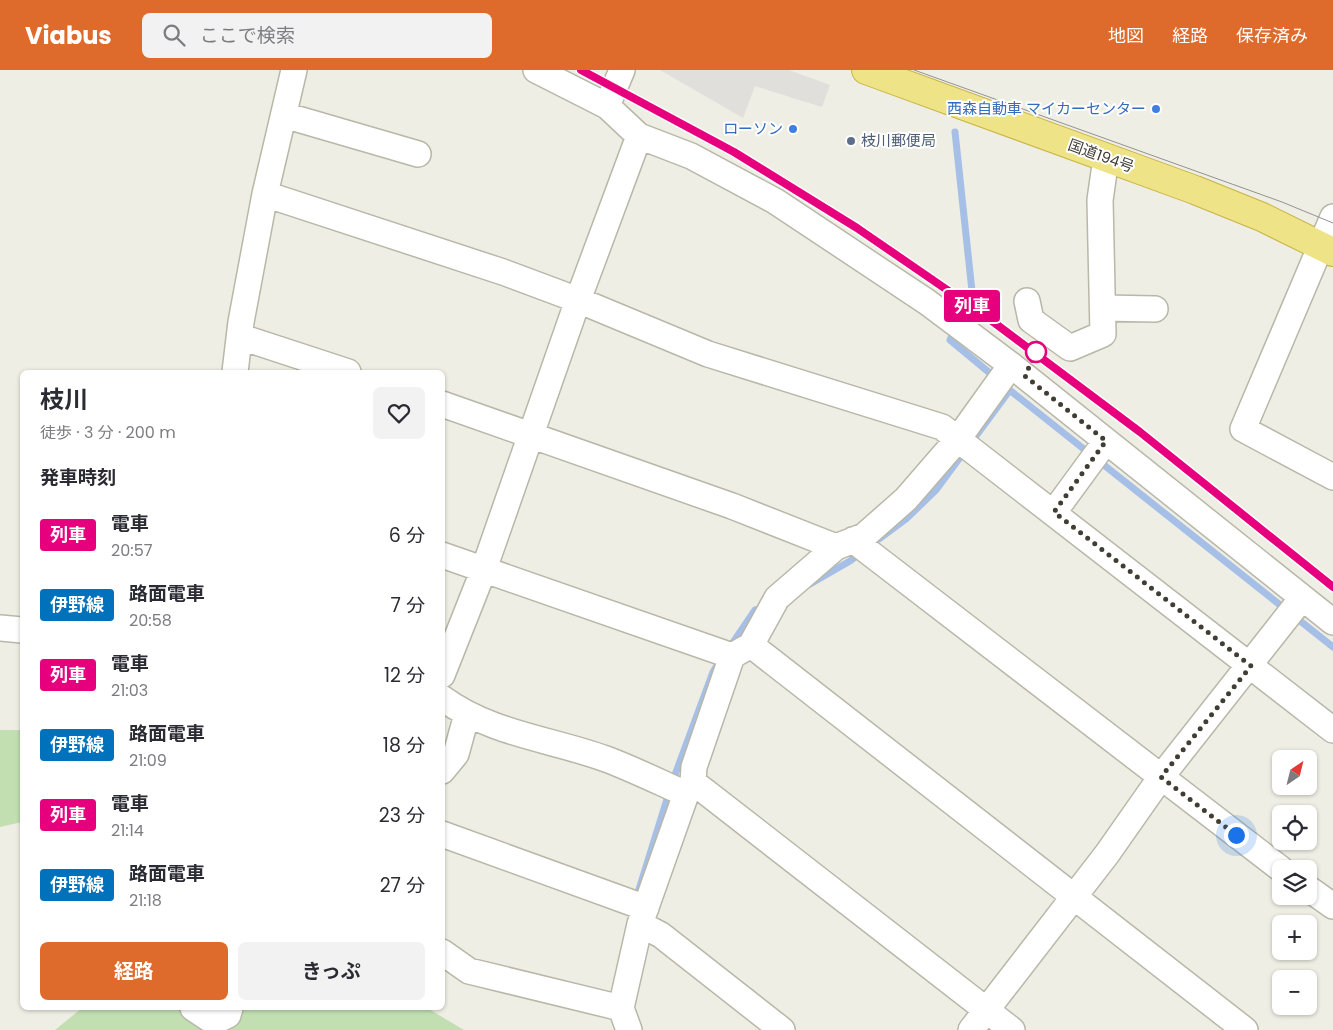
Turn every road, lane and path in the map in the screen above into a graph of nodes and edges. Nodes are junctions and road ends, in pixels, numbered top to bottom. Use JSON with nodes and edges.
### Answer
{"nodes":[{"id":1,"x":294,"y":70,"type":"edge"},
{"id":2,"x":536,"y":70,"type":"edge"},
{"id":3,"x":622,"y":70,"type":"edge"},
{"id":4,"x":866,"y":70,"type":"edge"},
{"id":5,"x":607,"y":106,"type":"junction"},
{"id":6,"x":284,"y":115,"type":"junction"},
{"id":7,"x":640,"y":136,"type":"junction"},
{"id":8,"x":418,"y":154,"type":"dead end"},
{"id":9,"x":1106,"y":158,"type":"junction"},
{"id":10,"x":265,"y":194,"type":"junction"},
{"id":11,"x":1333,"y":217,"type":"edge"},
{"id":12,"x":1326,"y":248,"type":"edge"},
{"id":13,"x":578,"y":300,"type":"junction"},
{"id":14,"x":1027,"y":301,"type":"dead end"},
{"id":15,"x":1104,"y":308,"type":"junction"},
{"id":16,"x":1155,"y":309,"type":"dead end"},
{"id":17,"x":241,"y":337,"type":"junction"},
{"id":18,"x":235,"y":370,"type":"edge"},
{"id":19,"x":342,"y":370,"type":"edge"},
{"id":20,"x":1004,"y":376,"type":"junction"},
{"id":21,"x":445,"y":405,"type":"edge"},
{"id":22,"x":532,"y":435,"type":"junction"},
{"id":23,"x":958,"y":439,"type":"junction"},
{"id":24,"x":1098,"y":452,"type":"junction"},
{"id":25,"x":1333,"y":477,"type":"edge"},
{"id":26,"x":1054,"y":512,"type":"junction"},
{"id":27,"x":845,"y":544,"type":"junction"},
{"id":28,"x":445,"y":556,"type":"edge"},
{"id":29,"x":484,"y":569,"type":"junction"},
{"id":30,"x":1295,"y":608,"type":"junction"},
{"id":31,"x":1333,"y":622,"type":"edge"},
{"id":32,"x":0,"y":628,"type":"edge"},
{"id":33,"x":20,"y":630,"type":"edge"},
{"id":34,"x":742,"y":651,"type":"junction"},
{"id":35,"x":1251,"y":666,"type":"junction"},
{"id":36,"x":445,"y":667,"type":"edge"},
{"id":37,"x":445,"y":700,"type":"edge"},
{"id":38,"x":467,"y":714,"type":"junction"},
{"id":39,"x":1333,"y":730,"type":"edge"},
{"id":40,"x":445,"y":767,"type":"edge"},
{"id":41,"x":1161,"y":777,"type":"junction"},
{"id":42,"x":689,"y":788,"type":"junction"},
{"id":43,"x":445,"y":835,"type":"edge"},
{"id":44,"x":1272,"y":862,"type":"edge"},
{"id":45,"x":1074,"y":895,"type":"junction"},
{"id":46,"x":1317,"y":895,"type":"edge"},
{"id":47,"x":1333,"y":906,"type":"edge"},
{"id":48,"x":643,"y":916,"type":"junction"},
{"id":49,"x":445,"y":955,"type":"edge"},
{"id":50,"x":196,"y":1010,"type":"edge"},
{"id":51,"x":229,"y":1010,"type":"edge"},
{"id":52,"x":986,"y":1010,"type":"junction"},
{"id":53,"x":625,"y":1019,"type":"edge"},
{"id":54,"x":782,"y":1030,"type":"edge"},
{"id":55,"x":971,"y":1030,"type":"edge"},
{"id":56,"x":1012,"y":1030,"type":"edge"},
{"id":57,"x":1245,"y":1030,"type":"edge"}],
"edges":[{"from":1,"to":6,"type":"street"},
{"from":2,"to":5,"type":"street"},
{"from":3,"to":5,"type":"street"},
{"from":4,"to":9,"type":"highway","name":"国道194号"},
{"from":5,"to":7,"type":"street"},
{"from":6,"to":8,"type":"street"},
{"from":6,"to":10,"type":"street"},
{"from":7,"to":13,"type":"street"},
{"from":7,"to":20,"type":"street"},
{"from":9,"to":12,"type":"highway","name":"国道194号"},
{"from":9,"to":15,"type":"street"},
{"from":10,"to":13,"type":"street"},
{"from":10,"to":17,"type":"street"},
{"from":11,"to":12,"type":"street"},
{"from":12,"to":25,"type":"street"},
{"from":13,"to":22,"type":"street"},
{"from":13,"to":23,"type":"street"},
{"from":14,"to":15,"type":"street"},
{"from":15,"to":16,"type":"street"},
{"from":17,"to":18,"type":"street"},
{"from":17,"to":19,"type":"street"},
{"from":20,"to":23,"type":"street"},
{"from":20,"to":24,"type":"street"},
{"from":21,"to":22,"type":"street"},
{"from":22,"to":27,"type":"street"},
{"from":22,"to":29,"type":"street"},
{"from":23,"to":26,"type":"street"},
{"from":23,"to":27,"type":"street"},
{"from":24,"to":26,"type":"street"},
{"from":24,"to":30,"type":"street"},
{"from":26,"to":35,"type":"street"},
{"from":27,"to":34,"type":"street"},
{"from":27,"to":41,"type":"street"},
{"from":28,"to":29,"type":"street"},
{"from":29,"to":34,"type":"street"},
{"from":29,"to":36,"type":"street"},
{"from":30,"to":31,"type":"street"},
{"from":30,"to":35,"type":"street"},
{"from":32,"to":33,"type":"street"},
{"from":34,"to":42,"type":"street"},
{"from":34,"to":45,"type":"street"},
{"from":35,"to":39,"type":"street"},
{"from":35,"to":41,"type":"street"},
{"from":37,"to":38,"type":"street"},
{"from":38,"to":40,"type":"street"},
{"from":38,"to":42,"type":"street"},
{"from":41,"to":44,"type":"street"},
{"from":41,"to":45,"type":"street"},
{"from":42,"to":48,"type":"street"},
{"from":42,"to":52,"type":"street"},
{"from":43,"to":48,"type":"street"},
{"from":45,"to":52,"type":"street"},
{"from":45,"to":57,"type":"street"},
{"from":46,"to":47,"type":"street"},
{"from":48,"to":53,"type":"street"},
{"from":48,"to":54,"type":"street"},
{"from":49,"to":53,"type":"street"},
{"from":50,"to":51,"type":"street"},
{"from":52,"to":55,"type":"street"},
{"from":52,"to":56,"type":"street"}]}
